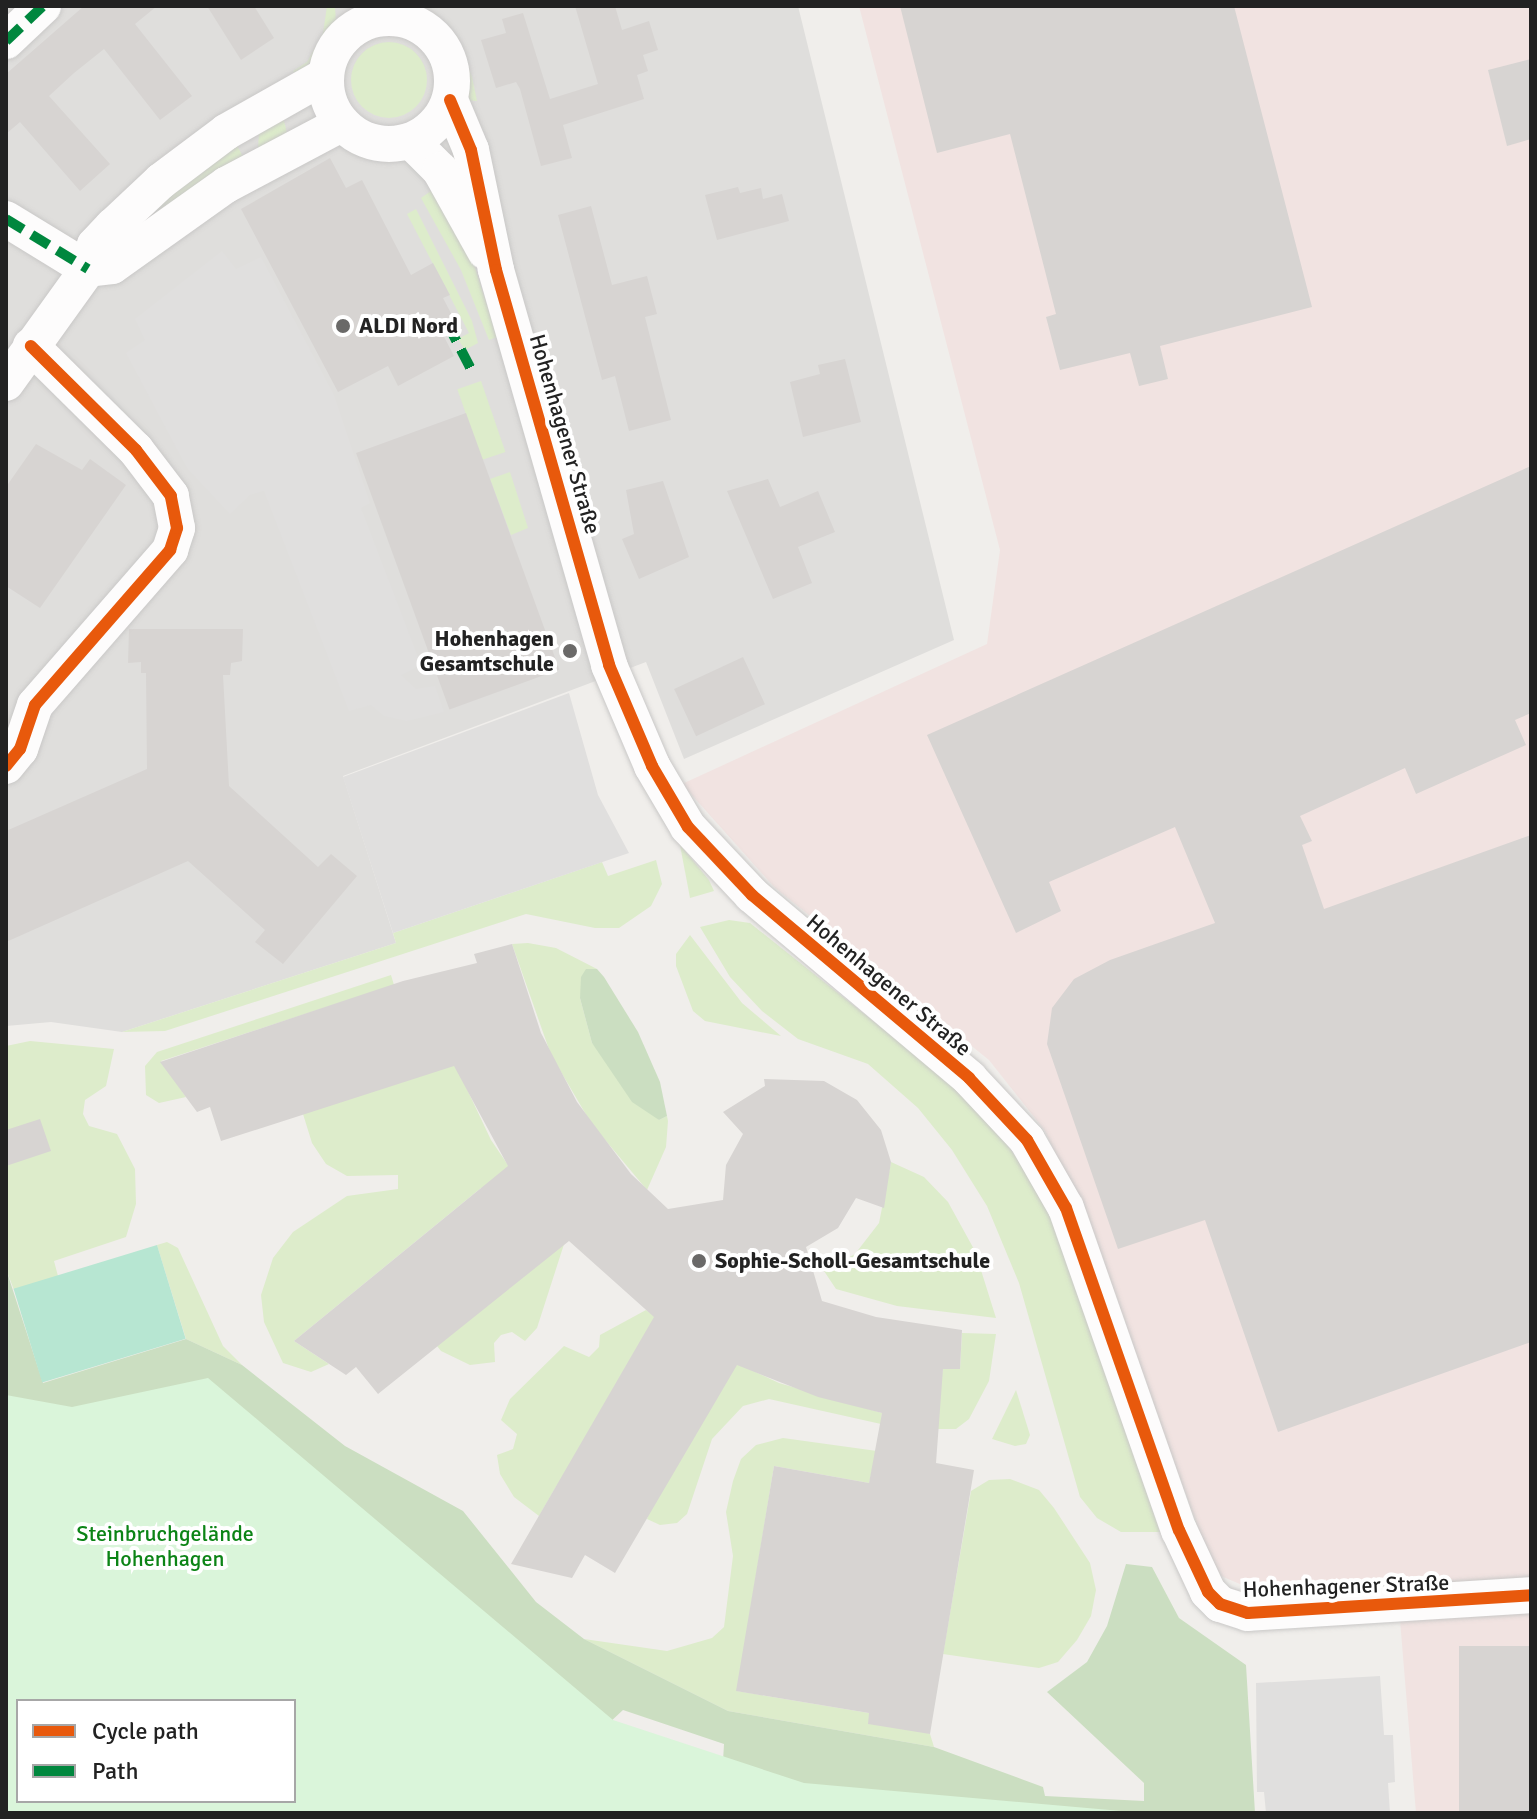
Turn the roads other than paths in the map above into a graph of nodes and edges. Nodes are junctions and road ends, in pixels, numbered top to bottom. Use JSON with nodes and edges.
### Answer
{"nodes":[{"id":1,"x":43,"y":6,"type":"edge"},
{"id":2,"x":361,"y":14,"type":"edge"},
{"id":3,"x":6,"y":41,"type":"edge"},
{"id":4,"x":325,"y":76,"type":"junction"},
{"id":5,"x":450,"y":100,"type":"junction"},
{"id":6,"x":341,"y":124,"type":"junction"},
{"id":7,"x":411,"y":141,"type":"junction"},
{"id":8,"x":6,"y":219,"type":"edge"},
{"id":9,"x":88,"y":269,"type":"junction"},
{"id":10,"x":496,"y":270,"type":"junction"},
{"id":11,"x":31,"y":346,"type":"junction"},
{"id":12,"x":6,"y":383,"type":"edge"},
{"id":13,"x":6,"y":766,"type":"edge"},
{"id":14,"x":1531,"y":1595,"type":"edge"}],
"edges":[{"from":1,"to":3,"type":"street"},
{"from":2,"to":4,"type":"street"},
{"from":2,"to":5,"type":"street"},
{"from":4,"to":6,"type":"street"},
{"from":4,"to":9,"type":"street"},
{"from":5,"to":7,"type":"street"},
{"from":5,"to":10,"type":"street","name":"Hohenhagener Straße"},
{"from":6,"to":7,"type":"street"},
{"from":6,"to":9,"type":"street"},
{"from":7,"to":10,"type":"street","name":"Hohenhagener Straße"},
{"from":8,"to":9,"type":"street"},
{"from":9,"to":11,"type":"street"},
{"from":10,"to":14,"type":"street","name":"Hohenhagener Straße"},
{"from":11,"to":12,"type":"street"},
{"from":11,"to":13,"type":"street"}]}
